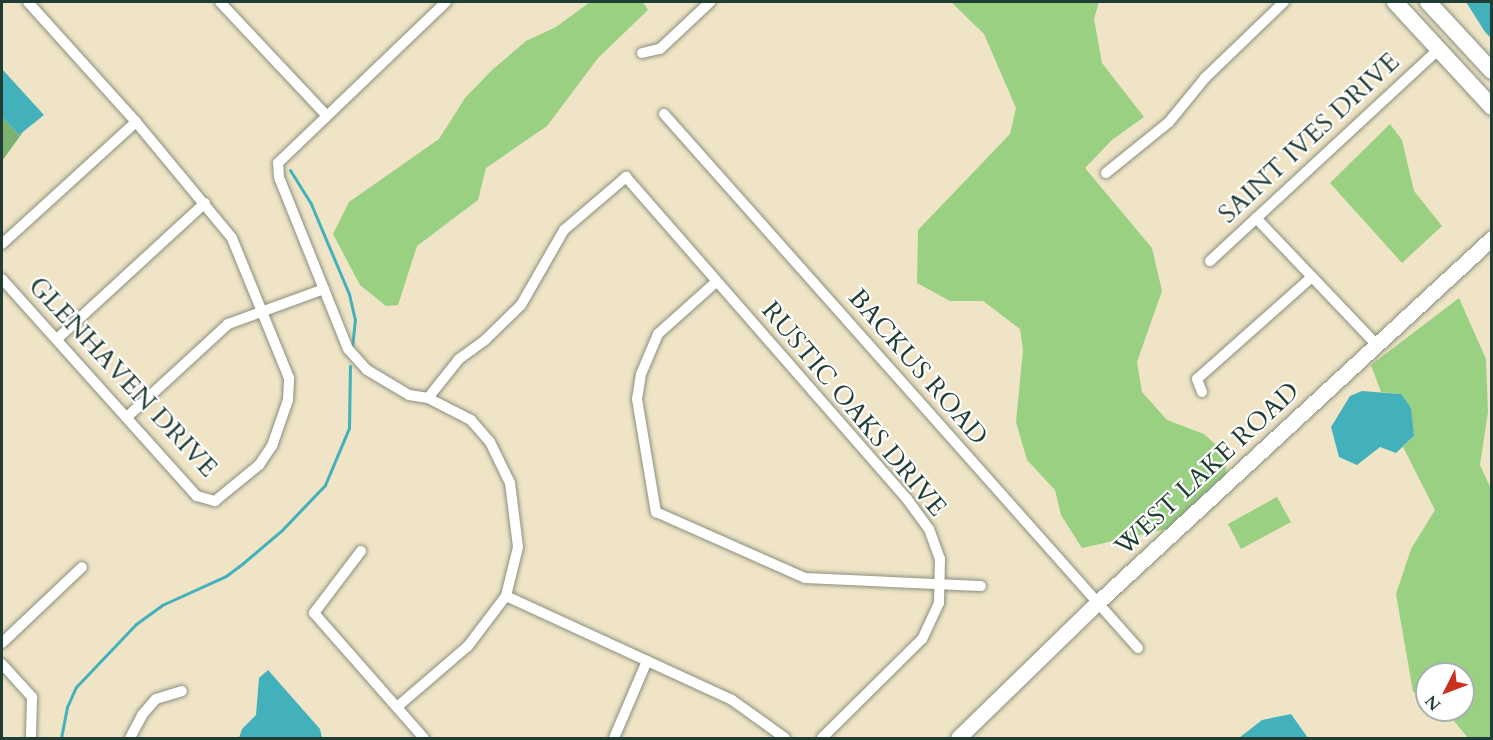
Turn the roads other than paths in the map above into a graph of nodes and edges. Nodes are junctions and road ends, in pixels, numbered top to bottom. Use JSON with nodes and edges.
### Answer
{"nodes":[{"id":1,"x":28,"y":2,"type":"edge"},
{"id":2,"x":446,"y":2,"type":"edge"},
{"id":3,"x":710,"y":2,"type":"edge"},
{"id":4,"x":1284,"y":2,"type":"edge"},
{"id":5,"x":1395,"y":2,"type":"edge"},
{"id":6,"x":1428,"y":2,"type":"edge"},
{"id":7,"x":225,"y":3,"type":"edge"},
{"id":8,"x":1439,"y":49,"type":"junction"},
{"id":9,"x":642,"y":53,"type":"dead end"},
{"id":10,"x":1491,"y":71,"type":"edge"},
{"id":11,"x":1491,"y":107,"type":"edge"},
{"id":12,"x":664,"y":114,"type":"dead end"},
{"id":13,"x":326,"y":115,"type":"junction"},
{"id":14,"x":136,"y":122,"type":"junction"},
{"id":15,"x":1106,"y":173,"type":"dead end"},
{"id":16,"x":205,"y":203,"type":"junction"},
{"id":17,"x":1256,"y":218,"type":"junction"},
{"id":18,"x":1491,"y":238,"type":"edge"},
{"id":19,"x":2,"y":244,"type":"edge"},
{"id":20,"x":1210,"y":261,"type":"dead end"},
{"id":21,"x":1312,"y":278,"type":"junction"},
{"id":22,"x":2,"y":279,"type":"edge"},
{"id":23,"x":716,"y":282,"type":"junction"},
{"id":24,"x":324,"y":289,"type":"junction"},
{"id":25,"x":262,"y":313,"type":"junction"},
{"id":26,"x":57,"y":339,"type":"junction"},
{"id":27,"x":1377,"y":345,"type":"junction"},
{"id":28,"x":1202,"y":392,"type":"dead end"},
{"id":29,"x":428,"y":398,"type":"junction"},
{"id":30,"x":127,"y":417,"type":"junction"},
{"id":31,"x":361,"y":551,"type":"dead end"},
{"id":32,"x":82,"y":567,"type":"dead end"},
{"id":33,"x":981,"y":586,"type":"dead end"},
{"id":34,"x":940,"y":587,"type":"junction"},
{"id":35,"x":506,"y":596,"type":"junction"},
{"id":36,"x":1097,"y":603,"type":"junction"},
{"id":37,"x":2,"y":643,"type":"edge"},
{"id":38,"x":1138,"y":648,"type":"dead end"},
{"id":39,"x":647,"y":661,"type":"junction"},
{"id":40,"x":2,"y":664,"type":"edge"},
{"id":41,"x":182,"y":691,"type":"dead end"},
{"id":42,"x":396,"y":707,"type":"junction"},
{"id":43,"x":31,"y":738,"type":"edge"},
{"id":44,"x":130,"y":738,"type":"edge"},
{"id":45,"x":424,"y":738,"type":"edge"},
{"id":46,"x":614,"y":738,"type":"edge"},
{"id":47,"x":785,"y":738,"type":"edge"},
{"id":48,"x":822,"y":738,"type":"edge"},
{"id":49,"x":958,"y":738,"type":"edge"}],
"edges":[{"from":1,"to":14,"type":"street"},
{"from":2,"to":13,"type":"street"},
{"from":3,"to":9,"type":"street"},
{"from":4,"to":15,"type":"street"},
{"from":5,"to":8,"type":"main road"},
{"from":6,"to":10,"type":"main road"},
{"from":7,"to":13,"type":"street"},
{"from":8,"to":11,"type":"main road"},
{"from":8,"to":17,"type":"street","name":"SAINT IVES DRIVE"},
{"from":12,"to":36,"type":"street","name":"BACKUS ROAD"},
{"from":13,"to":24,"type":"street"},
{"from":14,"to":16,"type":"street"},
{"from":14,"to":19,"type":"street"},
{"from":16,"to":25,"type":"street"},
{"from":16,"to":26,"type":"street"},
{"from":17,"to":20,"type":"street","name":"SAINT IVES DRIVE"},
{"from":17,"to":21,"type":"street"},
{"from":18,"to":27,"type":"street","name":"WEST LAKE ROAD"},
{"from":21,"to":27,"type":"street"},
{"from":21,"to":28,"type":"street"},
{"from":22,"to":26,"type":"street","name":"GLENHAVEN DRIVE"},
{"from":23,"to":29,"type":"street","name":"RUSTIC OAKS DRIVE"},
{"from":23,"to":34,"type":"street","name":"RUSTIC OAKS DRIVE"},
{"from":23,"to":34,"type":"street"},
{"from":24,"to":25,"type":"street"},
{"from":24,"to":29,"type":"street"},
{"from":25,"to":30,"type":"street"},
{"from":25,"to":30,"type":"street","name":"GLENHAVEN DRIVE"},
{"from":26,"to":30,"type":"street","name":"GLENHAVEN DRIVE"},
{"from":27,"to":36,"type":"street","name":"WEST LAKE ROAD"},
{"from":29,"to":35,"type":"street"},
{"from":31,"to":42,"type":"street"},
{"from":32,"to":37,"type":"street"},
{"from":33,"to":34,"type":"street"},
{"from":34,"to":48,"type":"street","name":"RUSTIC OAKS DRIVE"},
{"from":35,"to":39,"type":"street"},
{"from":35,"to":42,"type":"street"},
{"from":36,"to":38,"type":"street","name":"BACKUS ROAD"},
{"from":36,"to":49,"type":"street","name":"WEST LAKE ROAD"},
{"from":39,"to":46,"type":"street"},
{"from":39,"to":47,"type":"street"},
{"from":40,"to":43,"type":"street"},
{"from":41,"to":44,"type":"street"},
{"from":42,"to":45,"type":"street"}]}
